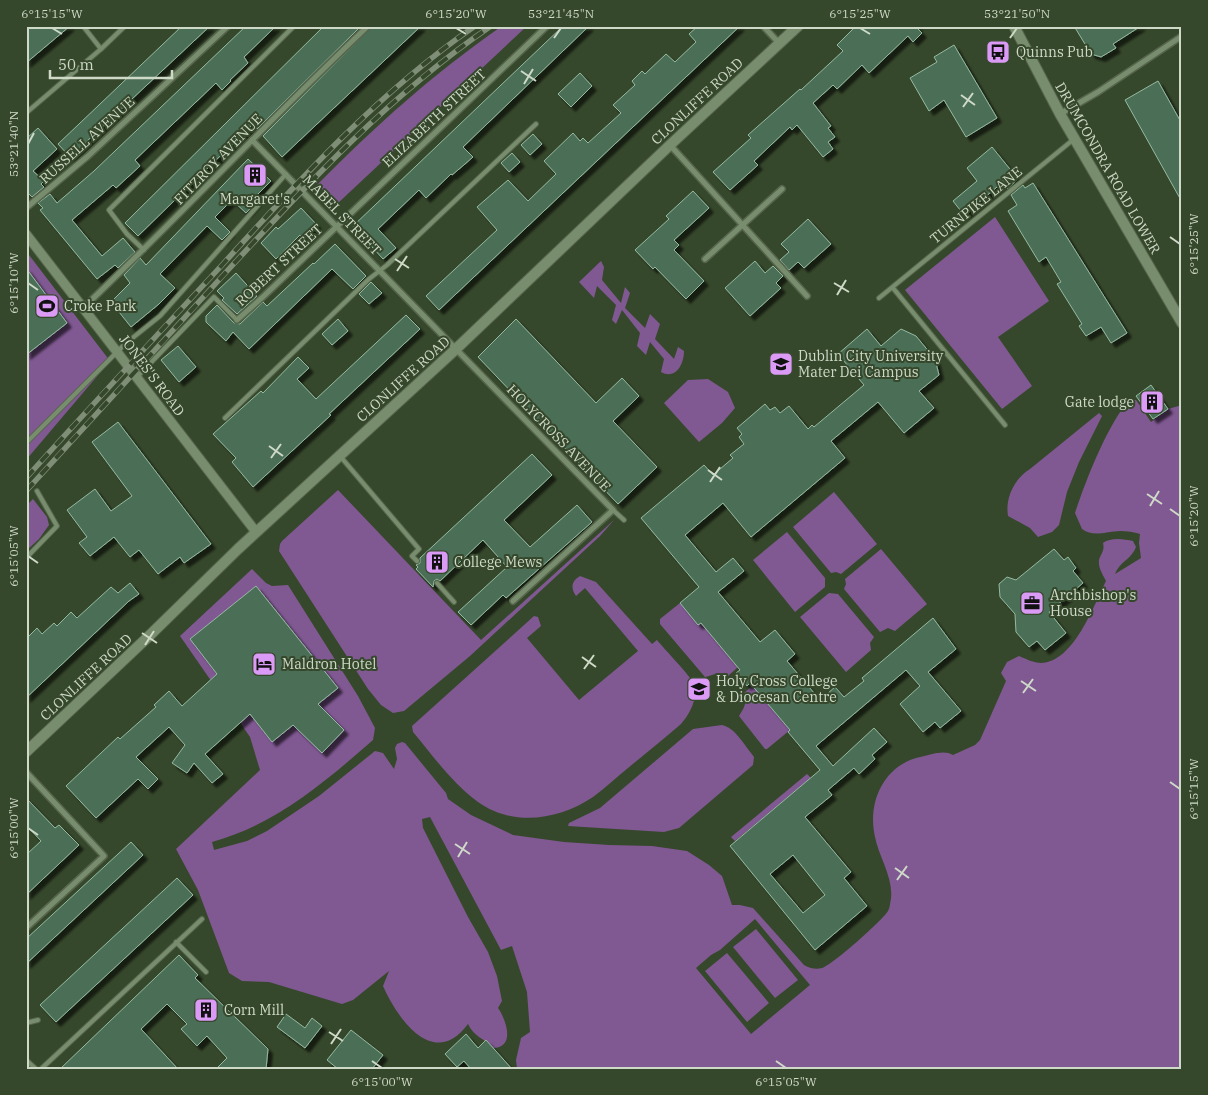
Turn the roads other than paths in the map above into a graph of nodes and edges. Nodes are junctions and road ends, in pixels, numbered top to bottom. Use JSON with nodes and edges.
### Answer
{"nodes":[{"id":1,"x":83,"y":26,"type":"edge"},
{"id":2,"x":125,"y":26,"type":"edge"},
{"id":3,"x":228,"y":26,"type":"edge"},
{"id":4,"x":294,"y":26,"type":"edge"},
{"id":5,"x":368,"y":26,"type":"edge"},
{"id":6,"x":547,"y":26,"type":"edge"},
{"id":7,"x":763,"y":26,"type":"edge"},
{"id":8,"x":798,"y":26,"type":"edge"},
{"id":9,"x":1014,"y":26,"type":"edge"},
{"id":10,"x":1182,"y":36,"type":"edge"},
{"id":11,"x":779,"y":44,"type":"junction"},
{"id":12,"x":101,"y":49,"type":"junction"},
{"id":13,"x":26,"y":113,"type":"edge"},
{"id":14,"x":1060,"y":114,"type":"junction"},
{"id":15,"x":536,"y":124,"type":"dead end"},
{"id":16,"x":1074,"y":139,"type":"junction"},
{"id":17,"x":252,"y":140,"type":"junction"},
{"id":18,"x":670,"y":145,"type":"junction"},
{"id":19,"x":286,"y":174,"type":"junction"},
{"id":20,"x":782,"y":189,"type":"dead end"},
{"id":21,"x":26,"y":208,"type":"edge"},
{"id":22,"x":742,"y":225,"type":"junction"},
{"id":23,"x":337,"y":226,"type":"junction"},
{"id":24,"x":26,"y":234,"type":"edge"},
{"id":25,"x":144,"y":250,"type":"junction"},
{"id":26,"x":705,"y":259,"type":"dead end"},
{"id":27,"x":381,"y":270,"type":"junction"},
{"id":28,"x":893,"y":288,"type":"junction"},
{"id":29,"x":807,"y":296,"type":"dead end"},
{"id":30,"x":879,"y":298,"type":"dead end"},
{"id":31,"x":84,"y":308,"type":"junction"},
{"id":32,"x":237,"y":320,"type":"joint"},
{"id":33,"x":1182,"y":322,"type":"edge"},
{"id":34,"x":457,"y":348,"type":"junction"},
{"id":35,"x":118,"y":352,"type":"junction"},
{"id":36,"x":137,"y":377,"type":"junction"},
{"id":37,"x":225,"y":418,"type":"dead end"},
{"id":38,"x":1005,"y":425,"type":"dead end"},
{"id":39,"x":26,"y":443,"type":"edge"},
{"id":40,"x":340,"y":456,"type":"junction"},
{"id":41,"x":37,"y":491,"type":"dead end"},
{"id":42,"x":613,"y":510,"type":"junction"},
{"id":43,"x":624,"y":520,"type":"dead end"},
{"id":44,"x":256,"y":532,"type":"junction"},
{"id":45,"x":26,"y":558,"type":"edge"},
{"id":46,"x":417,"y":561,"type":"dead end"},
{"id":47,"x":437,"y":583,"type":"dead end"},
{"id":48,"x":513,"y":601,"type":"dead end"},
{"id":49,"x":454,"y":602,"type":"dead end"},
{"id":50,"x":26,"y":752,"type":"edge"},
{"id":51,"x":26,"y":772,"type":"edge"},
{"id":52,"x":202,"y":919,"type":"dead end"},
{"id":53,"x":26,"y":928,"type":"edge"},
{"id":54,"x":176,"y":942,"type":"junction"},
{"id":55,"x":206,"y":972,"type":"dead end"},
{"id":56,"x":38,"y":1020,"type":"dead end"},
{"id":57,"x":26,"y":1023,"type":"edge"},
{"id":58,"x":26,"y":1060,"type":"edge"},
{"id":59,"x":36,"y":1069,"type":"edge"},
{"id":60,"x":41,"y":1069,"type":"edge"}],
"edges":[{"from":1,"to":12,"type":"lane"},
{"from":2,"to":12,"type":"lane"},
{"from":3,"to":21,"type":"street","name":"RUSSELL AVENUE"},
{"from":4,"to":25,"type":"lane"},
{"from":5,"to":17,"type":"street","name":"FITZROY AVENUE"},
{"from":6,"to":23,"type":"street","name":"ELIZABETH STREET"},
{"from":7,"to":11,"type":"street"},
{"from":8,"to":11,"type":"main road","name":"CLONLIFFE ROAD"},
{"from":9,"to":14,"type":"main road","name":"DRUMCONDRA ROAD LOWER"},
{"from":10,"to":14,"type":"street"},
{"from":11,"to":18,"type":"main road","name":"CLONLIFFE ROAD"},
{"from":12,"to":13,"type":"lane"},
{"from":14,"to":16,"type":"main road","name":"DRUMCONDRA ROAD LOWER"},
{"from":15,"to":27,"type":"lane"},
{"from":16,"to":28,"type":"lane","name":"TURNPIKE LANE"},
{"from":16,"to":33,"type":"main road","name":"DRUMCONDRA ROAD LOWER"},
{"from":17,"to":19,"type":"street","name":"MABEL STREET"},
{"from":17,"to":25,"type":"street","name":"FITZROY AVENUE"},
{"from":18,"to":22,"type":"street"},
{"from":18,"to":34,"type":"main road","name":"CLONLIFFE ROAD"},
{"from":19,"to":23,"type":"street","name":"MABEL STREET"},
{"from":19,"to":35,"type":"lane"},
{"from":20,"to":22,"type":"street"},
{"from":22,"to":26,"type":"street"},
{"from":22,"to":29,"type":"street"},
{"from":23,"to":27,"type":"street","name":"MABEL STREET"},
{"from":23,"to":32,"type":"street","name":"ROBERT STREET"},
{"from":24,"to":31,"type":"street","name":"JONES'S ROAD"},
{"from":25,"to":31,"type":"street","name":"FITZROY AVENUE"},
{"from":27,"to":34,"type":"street","name":"MABEL STREET"},
{"from":27,"to":37,"type":"lane"},
{"from":28,"to":30,"type":"lane","name":"TURNPIKE LANE"},
{"from":28,"to":38,"type":"lane"},
{"from":31,"to":35,"type":"street","name":"JONES'S ROAD"},
{"from":32,"to":36,"type":"lane"},
{"from":34,"to":40,"type":"main road","name":"CLONLIFFE ROAD"},
{"from":34,"to":42,"type":"street","name":"HOLYCROSS AVENUE"},
{"from":35,"to":36,"type":"street","name":"JONES'S ROAD"},
{"from":35,"to":39,"type":"lane"},
{"from":36,"to":44,"type":"street","name":"JONES'S ROAD"},
{"from":40,"to":44,"type":"main road","name":"CLONLIFFE ROAD"},
{"from":40,"to":46,"type":"lane"},
{"from":41,"to":45,"type":"lane"},
{"from":42,"to":43,"type":"lane"},
{"from":42,"to":48,"type":"street","name":"HOLYCROSS AVENUE"},
{"from":44,"to":50,"type":"main road","name":"CLONLIFFE ROAD"},
{"from":47,"to":49,"type":"lane"},
{"from":51,"to":53,"type":"street"},
{"from":52,"to":54,"type":"lane"},
{"from":54,"to":55,"type":"lane"},
{"from":54,"to":60,"type":"lane"},
{"from":56,"to":57,"type":"lane"},
{"from":58,"to":59,"type":"lane"}]}
